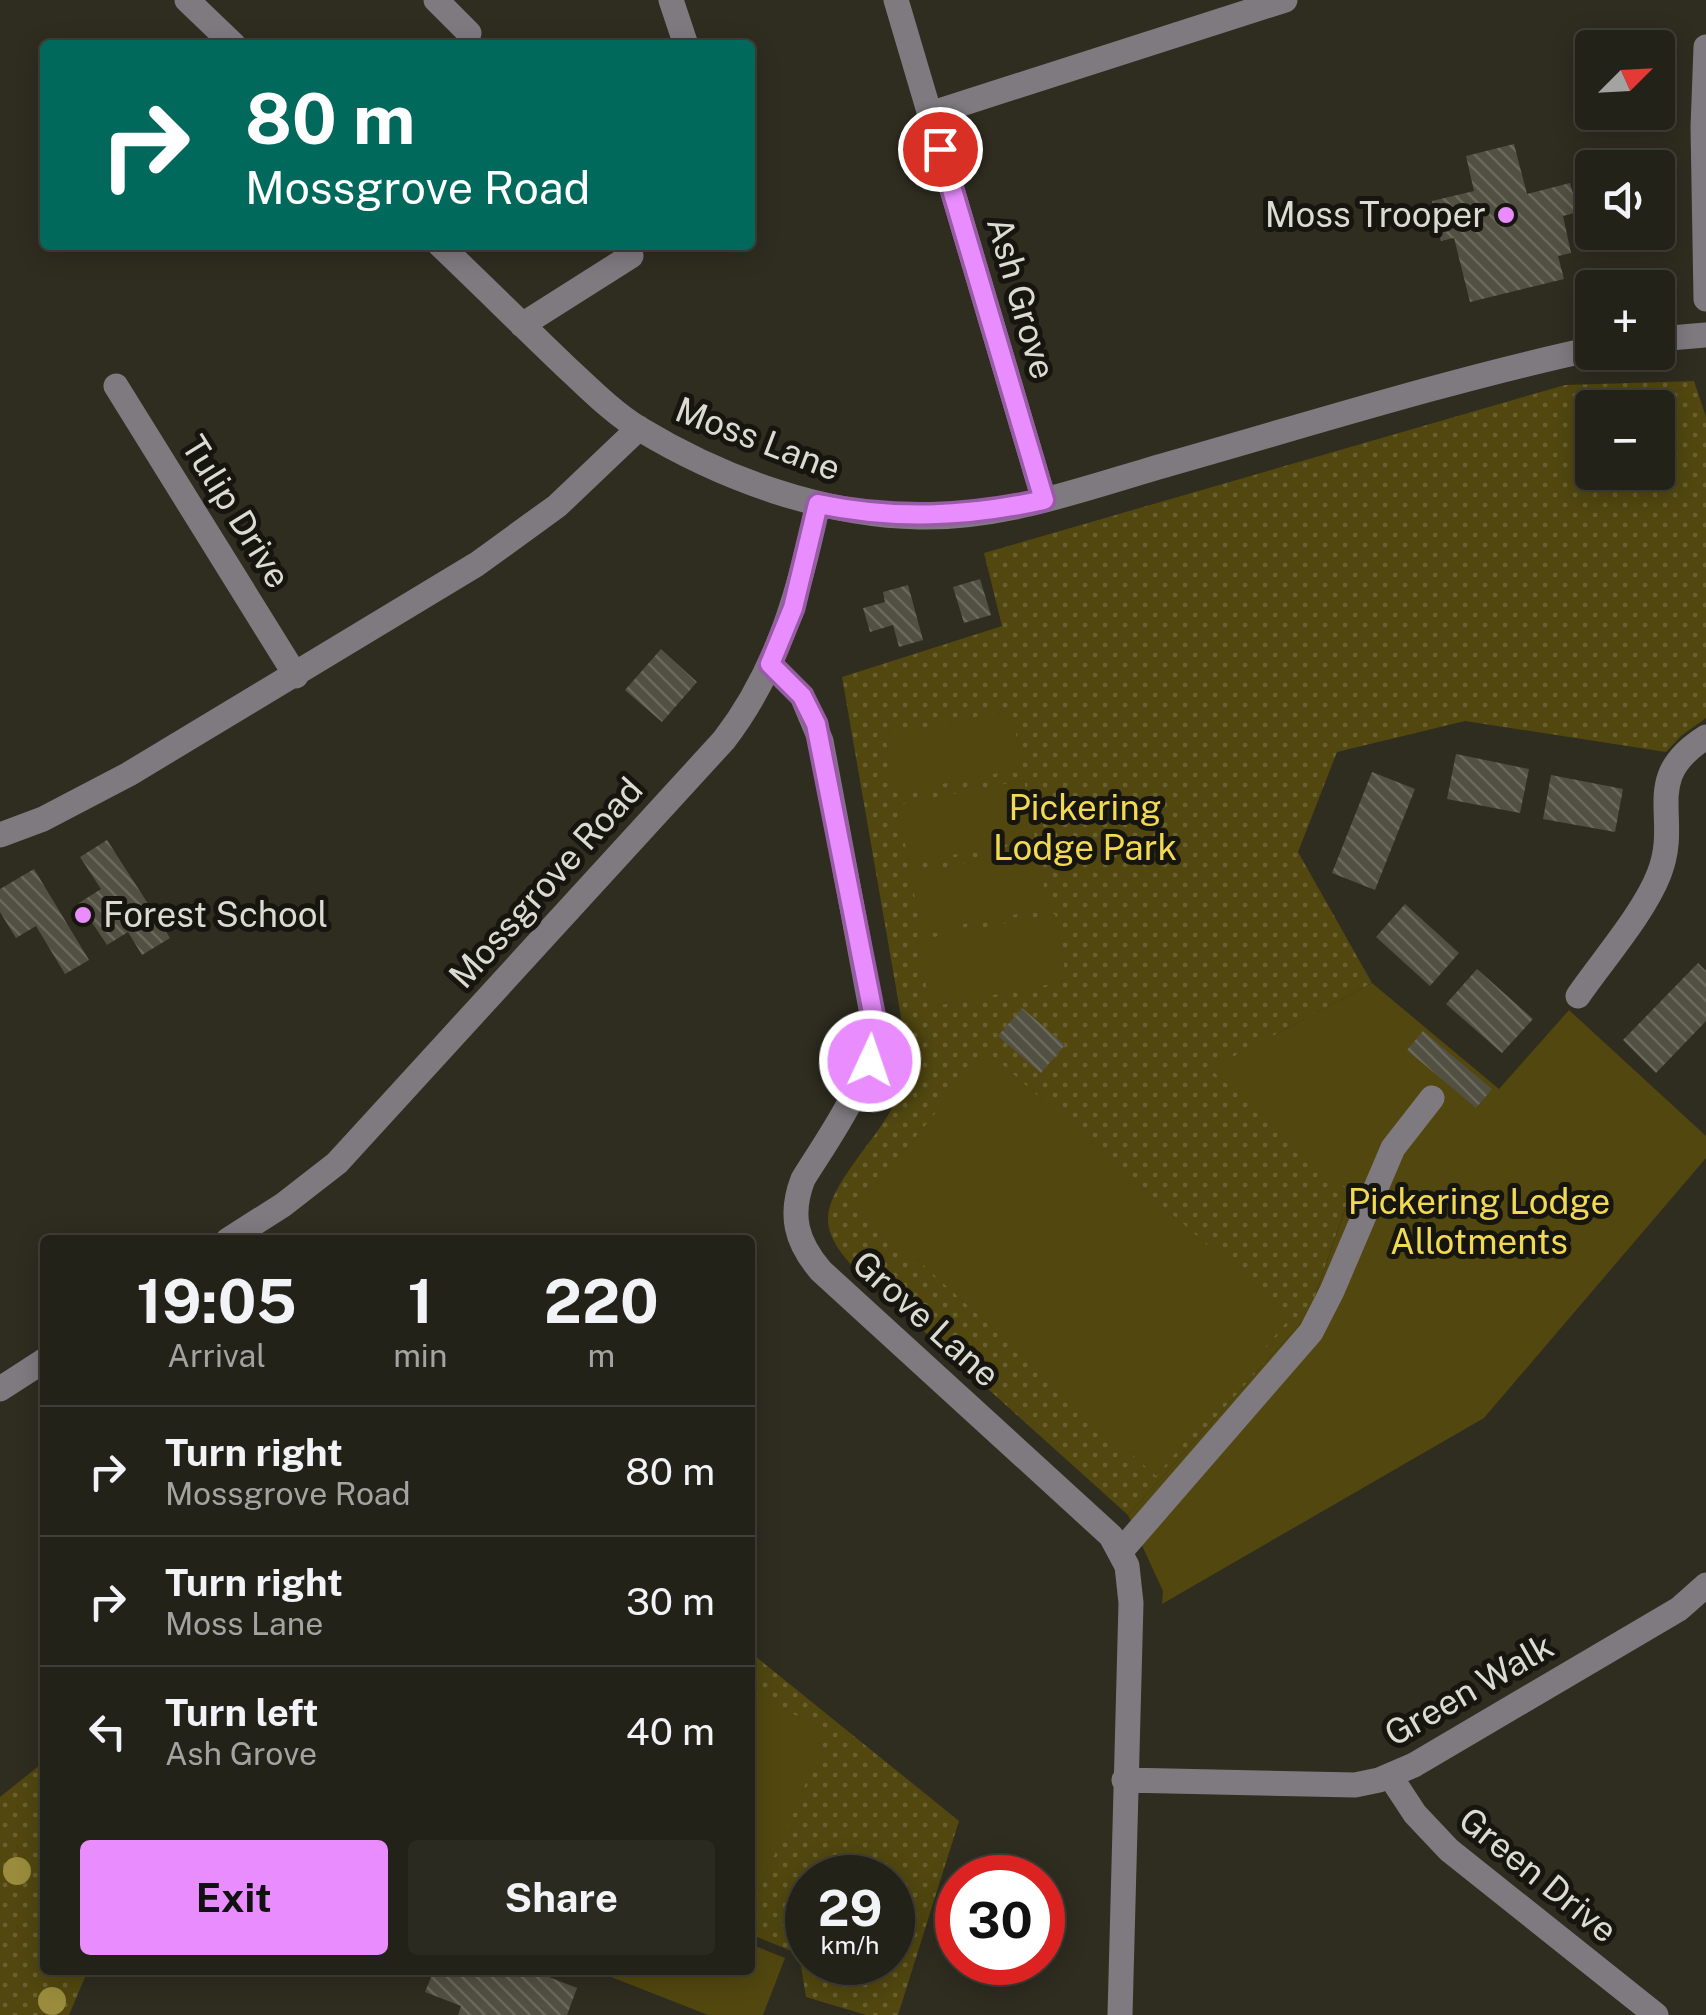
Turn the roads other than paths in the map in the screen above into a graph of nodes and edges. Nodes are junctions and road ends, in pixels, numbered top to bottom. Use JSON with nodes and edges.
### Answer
{"nodes":[{"id":1,"x":187,"y":0,"type":"edge"},
{"id":2,"x":671,"y":0,"type":"edge"},
{"id":3,"x":896,"y":0,"type":"edge"},
{"id":4,"x":1285,"y":0,"type":"edge"},
{"id":5,"x":448,"y":4,"type":"edge"},
{"id":6,"x":468,"y":33,"type":"dead end"},
{"id":7,"x":229,"y":40,"type":"edge"},
{"id":8,"x":684,"y":40,"type":"edge"},
{"id":9,"x":1706,"y":47,"type":"edge"},
{"id":10,"x":930,"y":114,"type":"junction"},
{"id":11,"x":445,"y":250,"type":"edge"},
{"id":12,"x":629,"y":250,"type":"edge"},
{"id":13,"x":1706,"y":298,"type":"edge"},
{"id":14,"x":522,"y":325,"type":"junction"},
{"id":15,"x":1706,"y":335,"type":"edge"},
{"id":16,"x":1675,"y":338,"type":"edge"},
{"id":17,"x":1575,"y":352,"type":"edge"},
{"id":18,"x":116,"y":386,"type":"dead end"},
{"id":19,"x":638,"y":428,"type":"junction"},
{"id":20,"x":1044,"y":500,"type":"junction"},
{"id":21,"x":818,"y":504,"type":"junction"},
{"id":22,"x":770,"y":664,"type":"junction"},
{"id":23,"x":296,"y":676,"type":"junction"},
{"id":24,"x":1706,"y":737,"type":"edge"},
{"id":25,"x":0,"y":834,"type":"edge"},
{"id":26,"x":1578,"y":996,"type":"dead end"},
{"id":27,"x":1432,"y":1098,"type":"dead end"},
{"id":28,"x":236,"y":1235,"type":"edge"},
{"id":29,"x":40,"y":1363,"type":"edge"},
{"id":30,"x":0,"y":1389,"type":"edge"},
{"id":31,"x":1121,"y":1551,"type":"junction"},
{"id":32,"x":1706,"y":1585,"type":"edge"},
{"id":33,"x":1390,"y":1776,"type":"junction"},
{"id":34,"x":1124,"y":1780,"type":"junction"},
{"id":35,"x":1120,"y":2015,"type":"edge"},
{"id":36,"x":1656,"y":2015,"type":"edge"}],
"edges":[{"from":1,"to":7,"type":"street"},
{"from":2,"to":8,"type":"street"},
{"from":3,"to":10,"type":"street","name":"Ash Grove"},
{"from":4,"to":10,"type":"street"},
{"from":5,"to":6,"type":"street"},
{"from":9,"to":13,"type":"street"},
{"from":10,"to":20,"type":"street","name":"Ash Grove"},
{"from":11,"to":14,"type":"street"},
{"from":12,"to":14,"type":"street"},
{"from":14,"to":19,"type":"street"},
{"from":15,"to":16,"type":"street"},
{"from":17,"to":20,"type":"street","name":"Moss Lane"},
{"from":18,"to":23,"type":"street","name":"Tulip Drive"},
{"from":19,"to":21,"type":"street","name":"Moss Lane"},
{"from":19,"to":23,"type":"street","name":"Moss Lane"},
{"from":20,"to":21,"type":"street","name":"Moss Lane"},
{"from":21,"to":22,"type":"street","name":"Mossgrove Road"},
{"from":22,"to":28,"type":"street","name":"Mossgrove Road"},
{"from":22,"to":31,"type":"street","name":"Grove Lane"},
{"from":23,"to":25,"type":"street","name":"Moss Lane"},
{"from":24,"to":26,"type":"street"},
{"from":27,"to":31,"type":"street"},
{"from":29,"to":30,"type":"street"},
{"from":31,"to":34,"type":"street"},
{"from":32,"to":33,"type":"street","name":"Green Walk"},
{"from":33,"to":34,"type":"street","name":"Green Walk"},
{"from":33,"to":36,"type":"street","name":"Green Drive"},
{"from":34,"to":35,"type":"street"}]}
